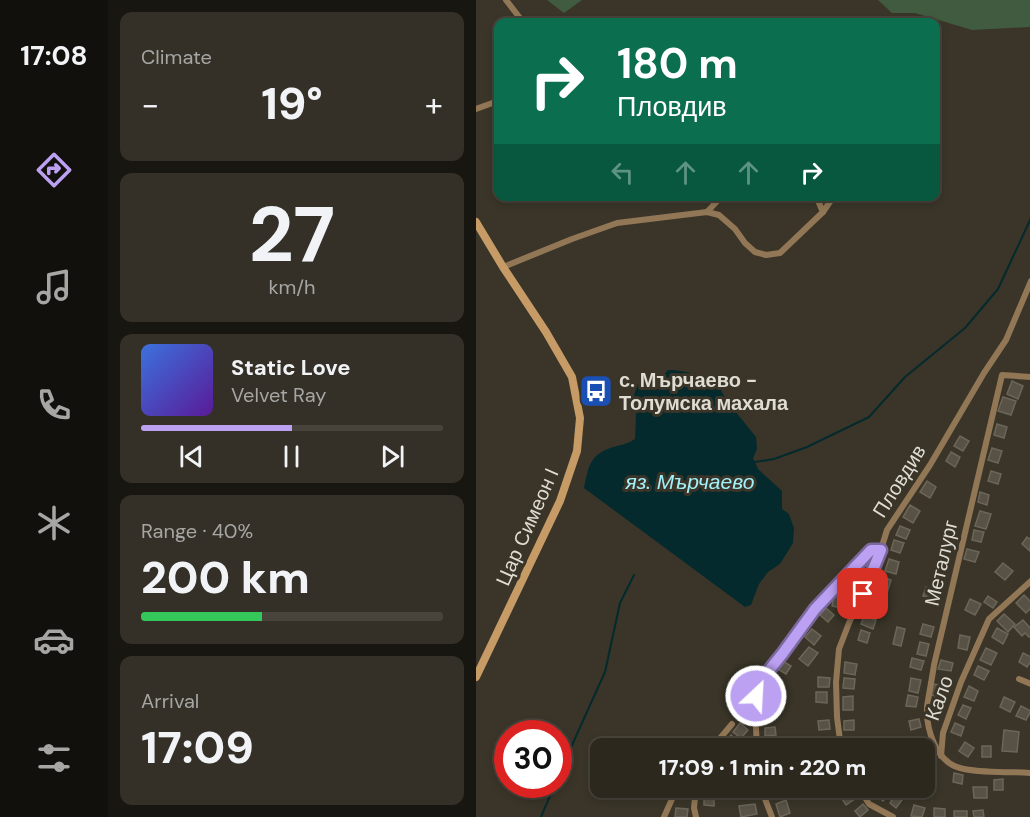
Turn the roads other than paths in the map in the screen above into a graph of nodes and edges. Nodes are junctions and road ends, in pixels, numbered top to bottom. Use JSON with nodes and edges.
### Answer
{"nodes":[{"id":1,"x":506,"y":0,"type":"edge"},
{"id":2,"x":520,"y":18,"type":"edge"},
{"id":3,"x":494,"y":102,"type":"edge"},
{"id":4,"x":476,"y":109,"type":"edge"},
{"id":5,"x":717,"y":201,"type":"edge"},
{"id":6,"x":818,"y":201,"type":"edge"},
{"id":7,"x":831,"y":201,"type":"edge"},
{"id":8,"x":707,"y":212,"type":"junction"},
{"id":9,"x":823,"y":212,"type":"junction"},
{"id":10,"x":476,"y":222,"type":"edge"},
{"id":11,"x":503,"y":267,"type":"junction"},
{"id":12,"x":1031,"y":281,"type":"edge"},
{"id":13,"x":1031,"y":377,"type":"edge"},
{"id":14,"x":881,"y":550,"type":"junction"},
{"id":15,"x":1031,"y":581,"type":"edge"},
{"id":16,"x":476,"y":677,"type":"edge"},
{"id":17,"x":1019,"y":679,"type":"dead end"},
{"id":18,"x":1031,"y":684,"type":"edge"},
{"id":19,"x":732,"y":724,"type":"dead end"},
{"id":20,"x":720,"y":738,"type":"edge"},
{"id":21,"x":756,"y":738,"type":"edge"},
{"id":22,"x":840,"y":738,"type":"edge"},
{"id":23,"x":941,"y":757,"type":"junction"},
{"id":24,"x":1031,"y":773,"type":"edge"},
{"id":25,"x":672,"y":798,"type":"edge"},
{"id":26,"x":695,"y":798,"type":"edge"},
{"id":27,"x":765,"y":798,"type":"edge"},
{"id":28,"x":865,"y":798,"type":"edge"},
{"id":29,"x":664,"y":817,"type":"edge"},
{"id":30,"x":696,"y":817,"type":"edge"},
{"id":31,"x":772,"y":817,"type":"edge"},
{"id":32,"x":893,"y":817,"type":"edge"}],
"edges":[{"from":1,"to":2,"type":"street"},
{"from":3,"to":4,"type":"street"},
{"from":5,"to":8,"type":"street"},
{"from":6,"to":9,"type":"street"},
{"from":7,"to":9,"type":"street"},
{"from":8,"to":9,"type":"street"},
{"from":8,"to":11,"type":"street"},
{"from":10,"to":11,"type":"street"},
{"from":11,"to":16,"type":"street","name":"Цар Симеон I"},
{"from":12,"to":14,"type":"street","name":"Пловдив"},
{"from":13,"to":23,"type":"street","name":"Металург"},
{"from":14,"to":21,"type":"street"},
{"from":14,"to":22,"type":"street","name":"Пловдив"},
{"from":15,"to":23,"type":"street","name":"Кало"},
{"from":17,"to":18,"type":"street"},
{"from":19,"to":20,"type":"street"},
{"from":23,"to":24,"type":"street"},
{"from":25,"to":29,"type":"street"},
{"from":26,"to":30,"type":"street"},
{"from":27,"to":31,"type":"street"},
{"from":28,"to":32,"type":"street"}]}
